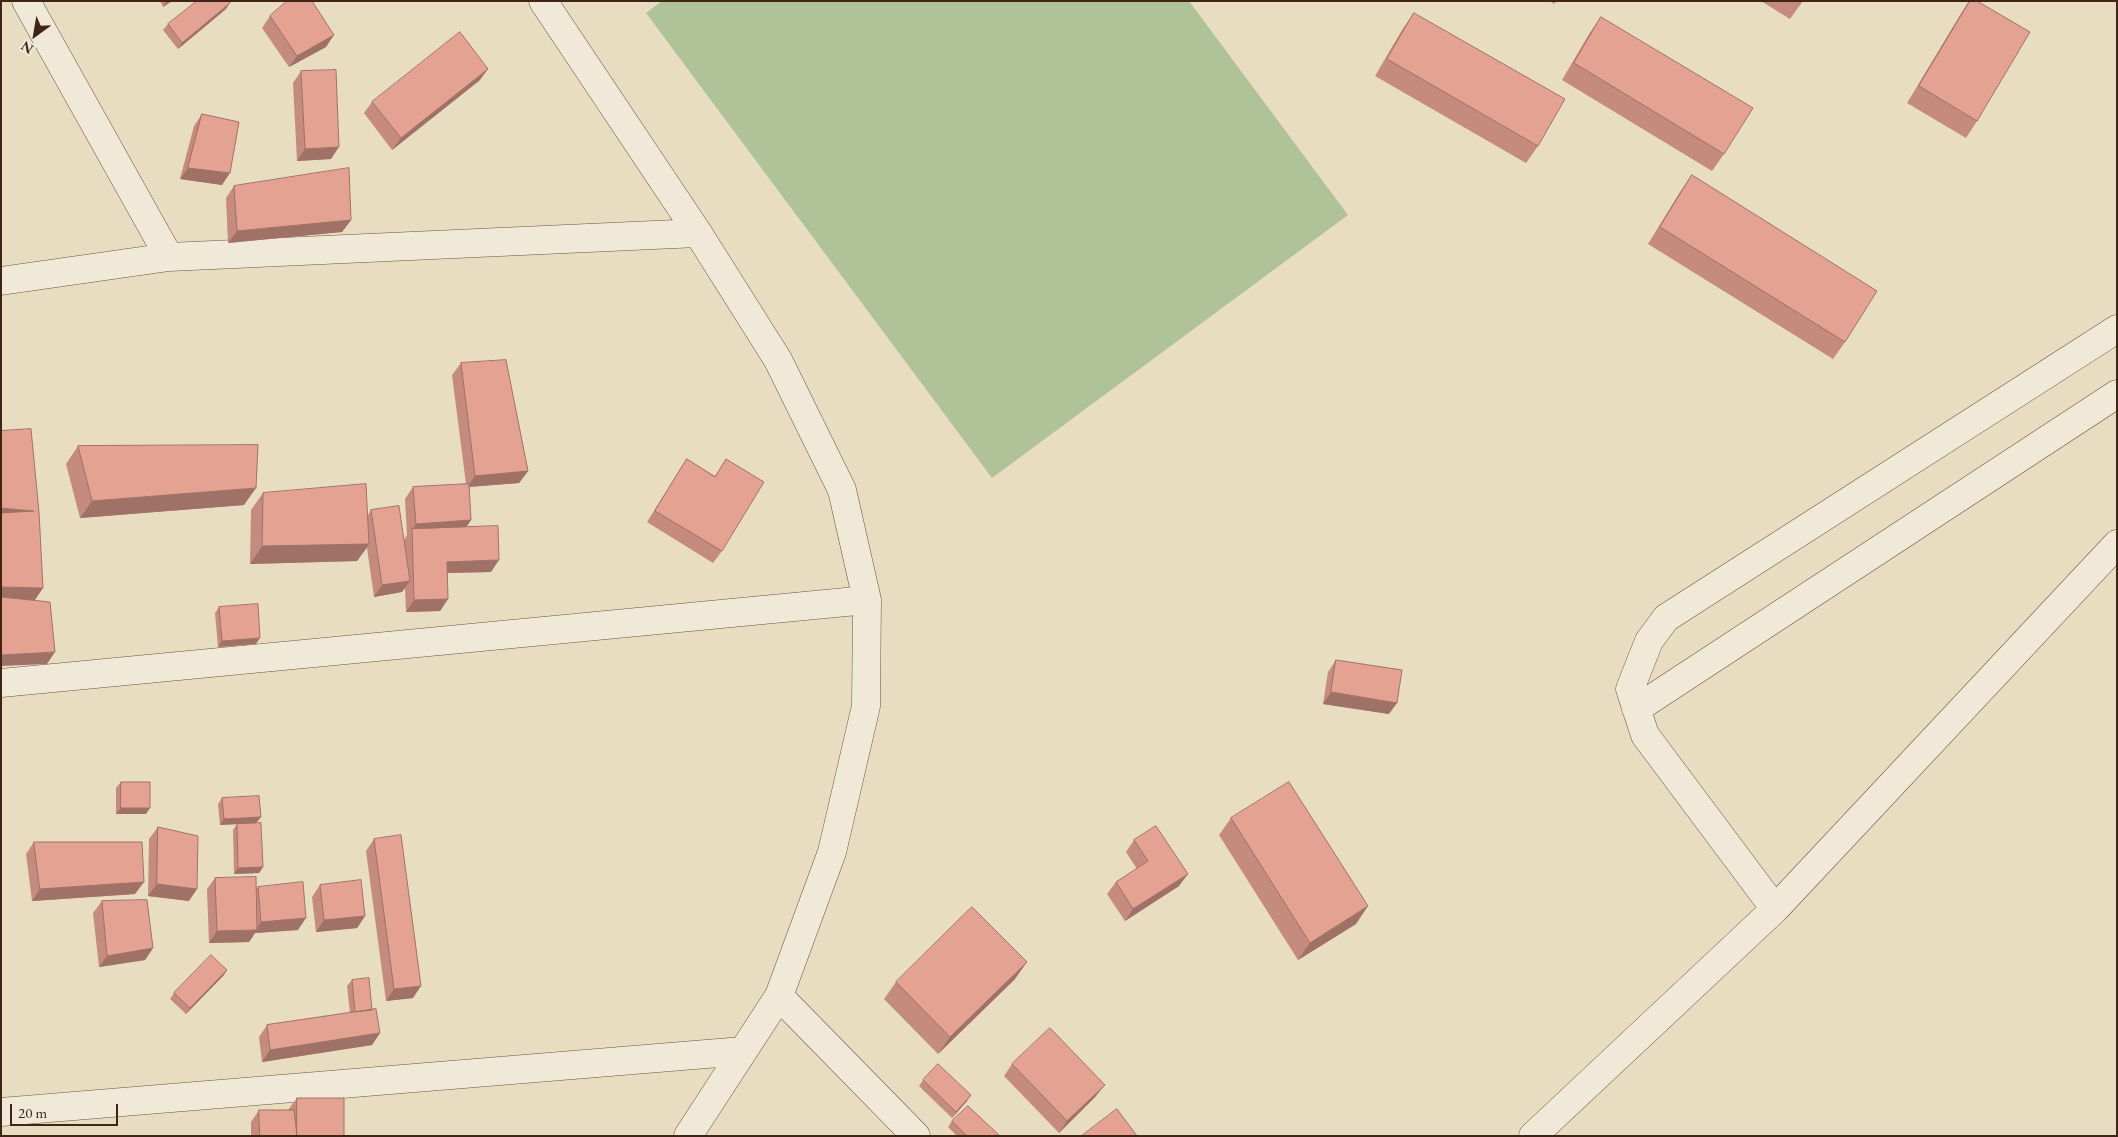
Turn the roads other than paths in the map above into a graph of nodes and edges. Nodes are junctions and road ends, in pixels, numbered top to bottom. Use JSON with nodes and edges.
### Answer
{"nodes":[{"id":1,"x":26,"y":1,"type":"edge"},
{"id":2,"x":543,"y":1,"type":"edge"},
{"id":3,"x":698,"y":233,"type":"junction"},
{"id":4,"x":169,"y":257,"type":"junction"},
{"id":5,"x":1,"y":281,"type":"edge"},
{"id":6,"x":2117,"y":329,"type":"edge"},
{"id":7,"x":2117,"y":394,"type":"edge"},
{"id":8,"x":2117,"y":544,"type":"edge"},
{"id":9,"x":867,"y":600,"type":"junction"},
{"id":10,"x":1,"y":683,"type":"edge"},
{"id":11,"x":1636,"y":709,"type":"junction"},
{"id":12,"x":1775,"y":908,"type":"junction"},
{"id":13,"x":779,"y":996,"type":"junction"},
{"id":14,"x":743,"y":1051,"type":"junction"},
{"id":15,"x":1,"y":1112,"type":"edge"},
{"id":16,"x":688,"y":1136,"type":"edge"},
{"id":17,"x":916,"y":1136,"type":"edge"},
{"id":18,"x":1533,"y":1136,"type":"edge"}],
"edges":[{"from":1,"to":4,"type":"street"},
{"from":2,"to":3,"type":"street"},
{"from":3,"to":4,"type":"street"},
{"from":3,"to":9,"type":"street"},
{"from":4,"to":5,"type":"street"},
{"from":6,"to":11,"type":"street"},
{"from":7,"to":11,"type":"street"},
{"from":8,"to":12,"type":"street"},
{"from":9,"to":10,"type":"street"},
{"from":9,"to":13,"type":"street"},
{"from":11,"to":12,"type":"street"},
{"from":12,"to":18,"type":"street"},
{"from":13,"to":14,"type":"street"},
{"from":13,"to":17,"type":"street"},
{"from":14,"to":15,"type":"street"},
{"from":14,"to":16,"type":"street"}]}
